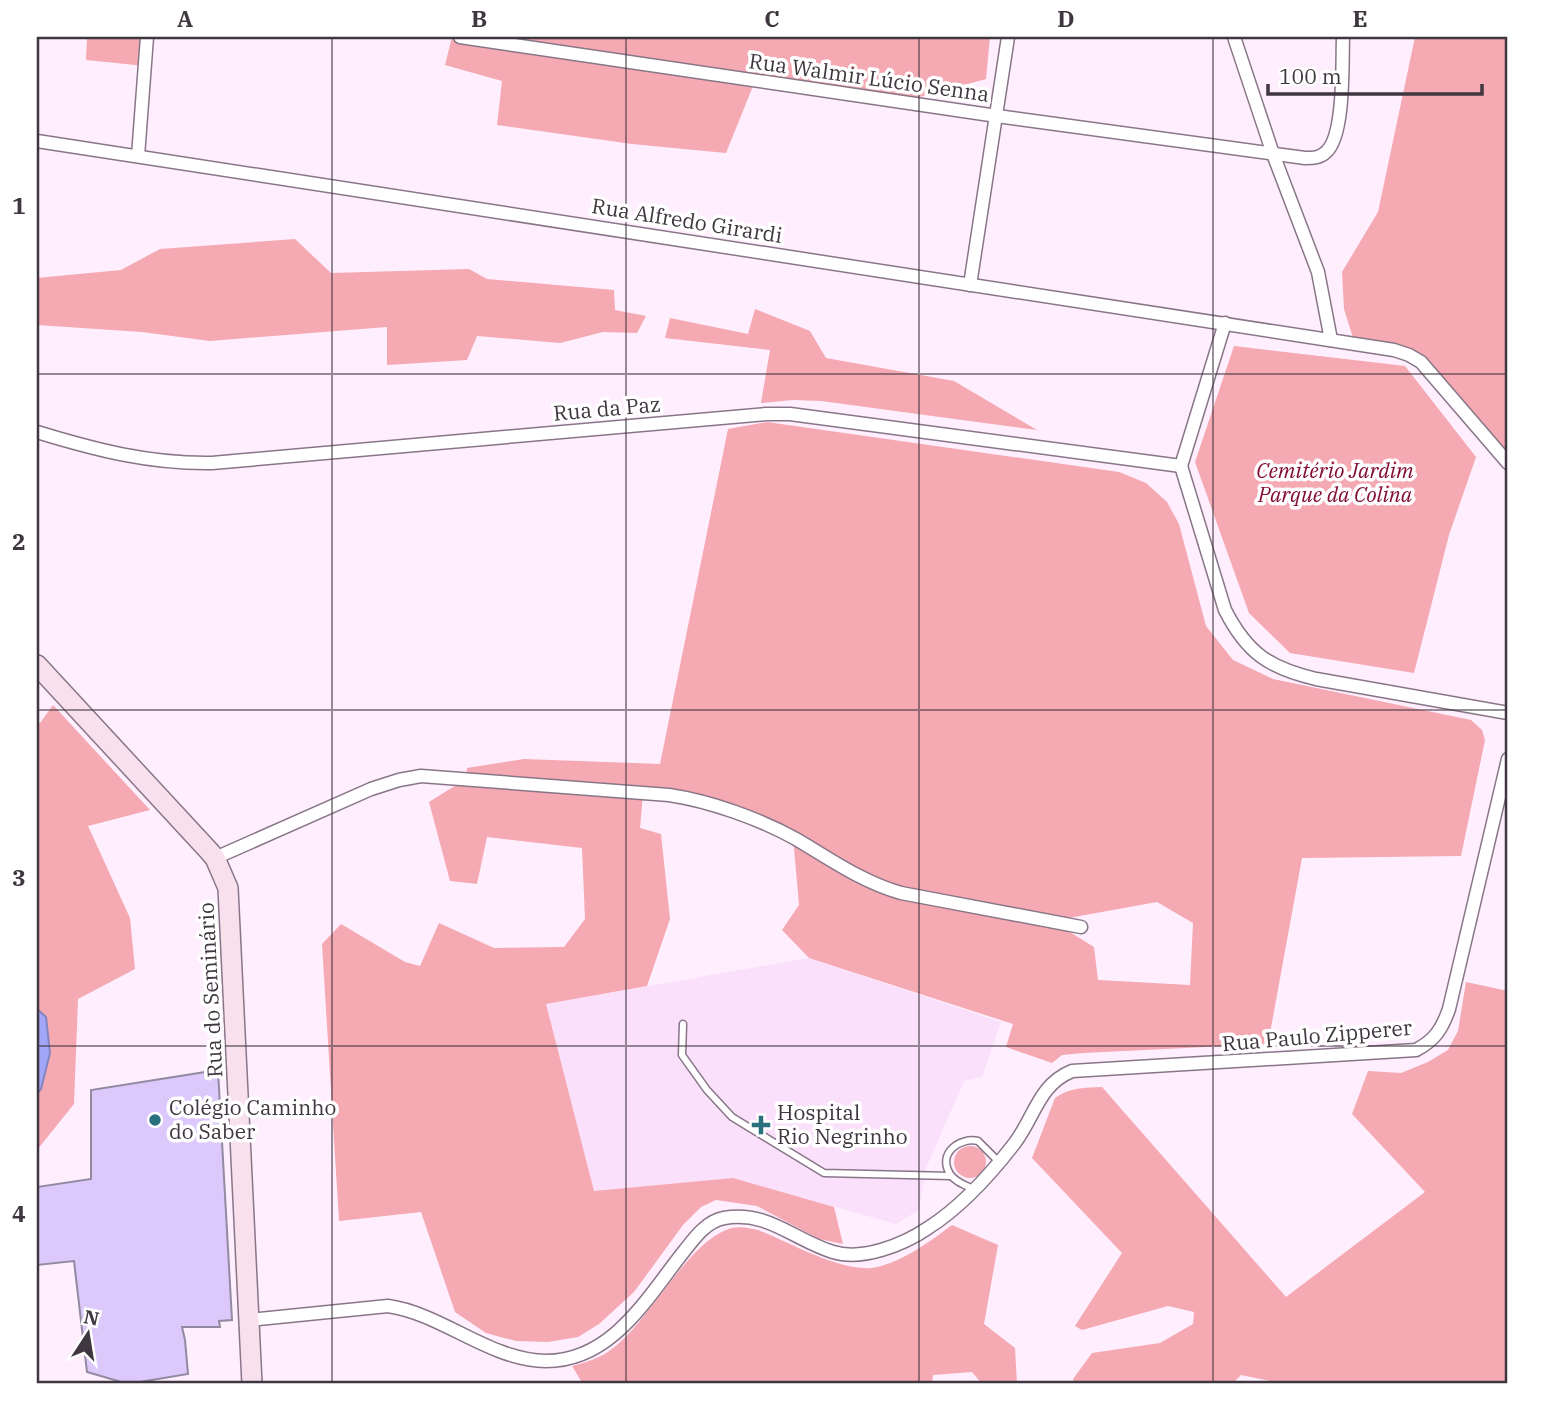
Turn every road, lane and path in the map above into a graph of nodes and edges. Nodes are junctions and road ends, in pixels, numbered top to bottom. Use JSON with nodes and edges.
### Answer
{"nodes":[{"id":1,"x":147,"y":37,"type":"edge"},
{"id":2,"x":460,"y":37,"type":"edge"},
{"id":3,"x":1008,"y":37,"type":"edge"},
{"id":4,"x":1234,"y":37,"type":"edge"},
{"id":5,"x":1343,"y":37,"type":"edge"},
{"id":6,"x":997,"y":116,"type":"junction"},
{"id":7,"x":37,"y":141,"type":"edge"},
{"id":8,"x":1273,"y":154,"type":"junction"},
{"id":9,"x":138,"y":156,"type":"junction"},
{"id":10,"x":970,"y":285,"type":"junction"},
{"id":11,"x":1225,"y":323,"type":"junction"},
{"id":12,"x":1331,"y":340,"type":"junction"},
{"id":13,"x":37,"y":432,"type":"edge"},
{"id":14,"x":1508,"y":463,"type":"edge"},
{"id":15,"x":1181,"y":466,"type":"junction"},
{"id":16,"x":37,"y":665,"type":"edge"},
{"id":17,"x":1508,"y":713,"type":"edge"},
{"id":18,"x":1508,"y":760,"type":"edge"},
{"id":19,"x":215,"y":858,"type":"junction"},
{"id":20,"x":1081,"y":927,"type":"dead end"},
{"id":21,"x":683,"y":1024,"type":"dead end"},
{"id":22,"x":999,"y":1162,"type":"junction"},
{"id":23,"x":951,"y":1176,"type":"junction"},
{"id":24,"x":973,"y":1189,"type":"junction"},
{"id":25,"x":249,"y":1320,"type":"junction"},
{"id":26,"x":252,"y":1384,"type":"edge"}],
"edges":[{"from":1,"to":9,"type":"street"},
{"from":2,"to":6,"type":"street","name":"Rua Walmir Lúcio Senna"},
{"from":3,"to":6,"type":"street"},
{"from":4,"to":8,"type":"street"},
{"from":5,"to":8,"type":"street","name":"Rua Walmir Lúcio Senna"},
{"from":6,"to":8,"type":"street","name":"Rua Walmir Lúcio Senna"},
{"from":6,"to":10,"type":"street"},
{"from":7,"to":9,"type":"street","name":"Rua Alfredo Girardi"},
{"from":8,"to":12,"type":"street"},
{"from":9,"to":10,"type":"street","name":"Rua Alfredo Girardi"},
{"from":10,"to":11,"type":"street","name":"Rua Alfredo Girardi"},
{"from":11,"to":12,"type":"street","name":"Rua Alfredo Girardi"},
{"from":11,"to":15,"type":"street"},
{"from":12,"to":14,"type":"street","name":"Rua Alfredo Girardi"},
{"from":13,"to":15,"type":"street","name":"Rua da Paz"},
{"from":15,"to":17,"type":"street"},
{"from":16,"to":19,"type":"street","name":"Rua do Seminário"},
{"from":18,"to":22,"type":"street","name":"Rua Paulo Zipperer"},
{"from":19,"to":20,"type":"street"},
{"from":19,"to":25,"type":"street","name":"Rua do Seminário"},
{"from":21,"to":23,"type":"lane"},
{"from":22,"to":23,"type":"lane"},
{"from":22,"to":24,"type":"street"},
{"from":23,"to":24,"type":"lane"},
{"from":24,"to":25,"type":"street"},
{"from":25,"to":26,"type":"street","name":"Rua do Seminário"}]}
